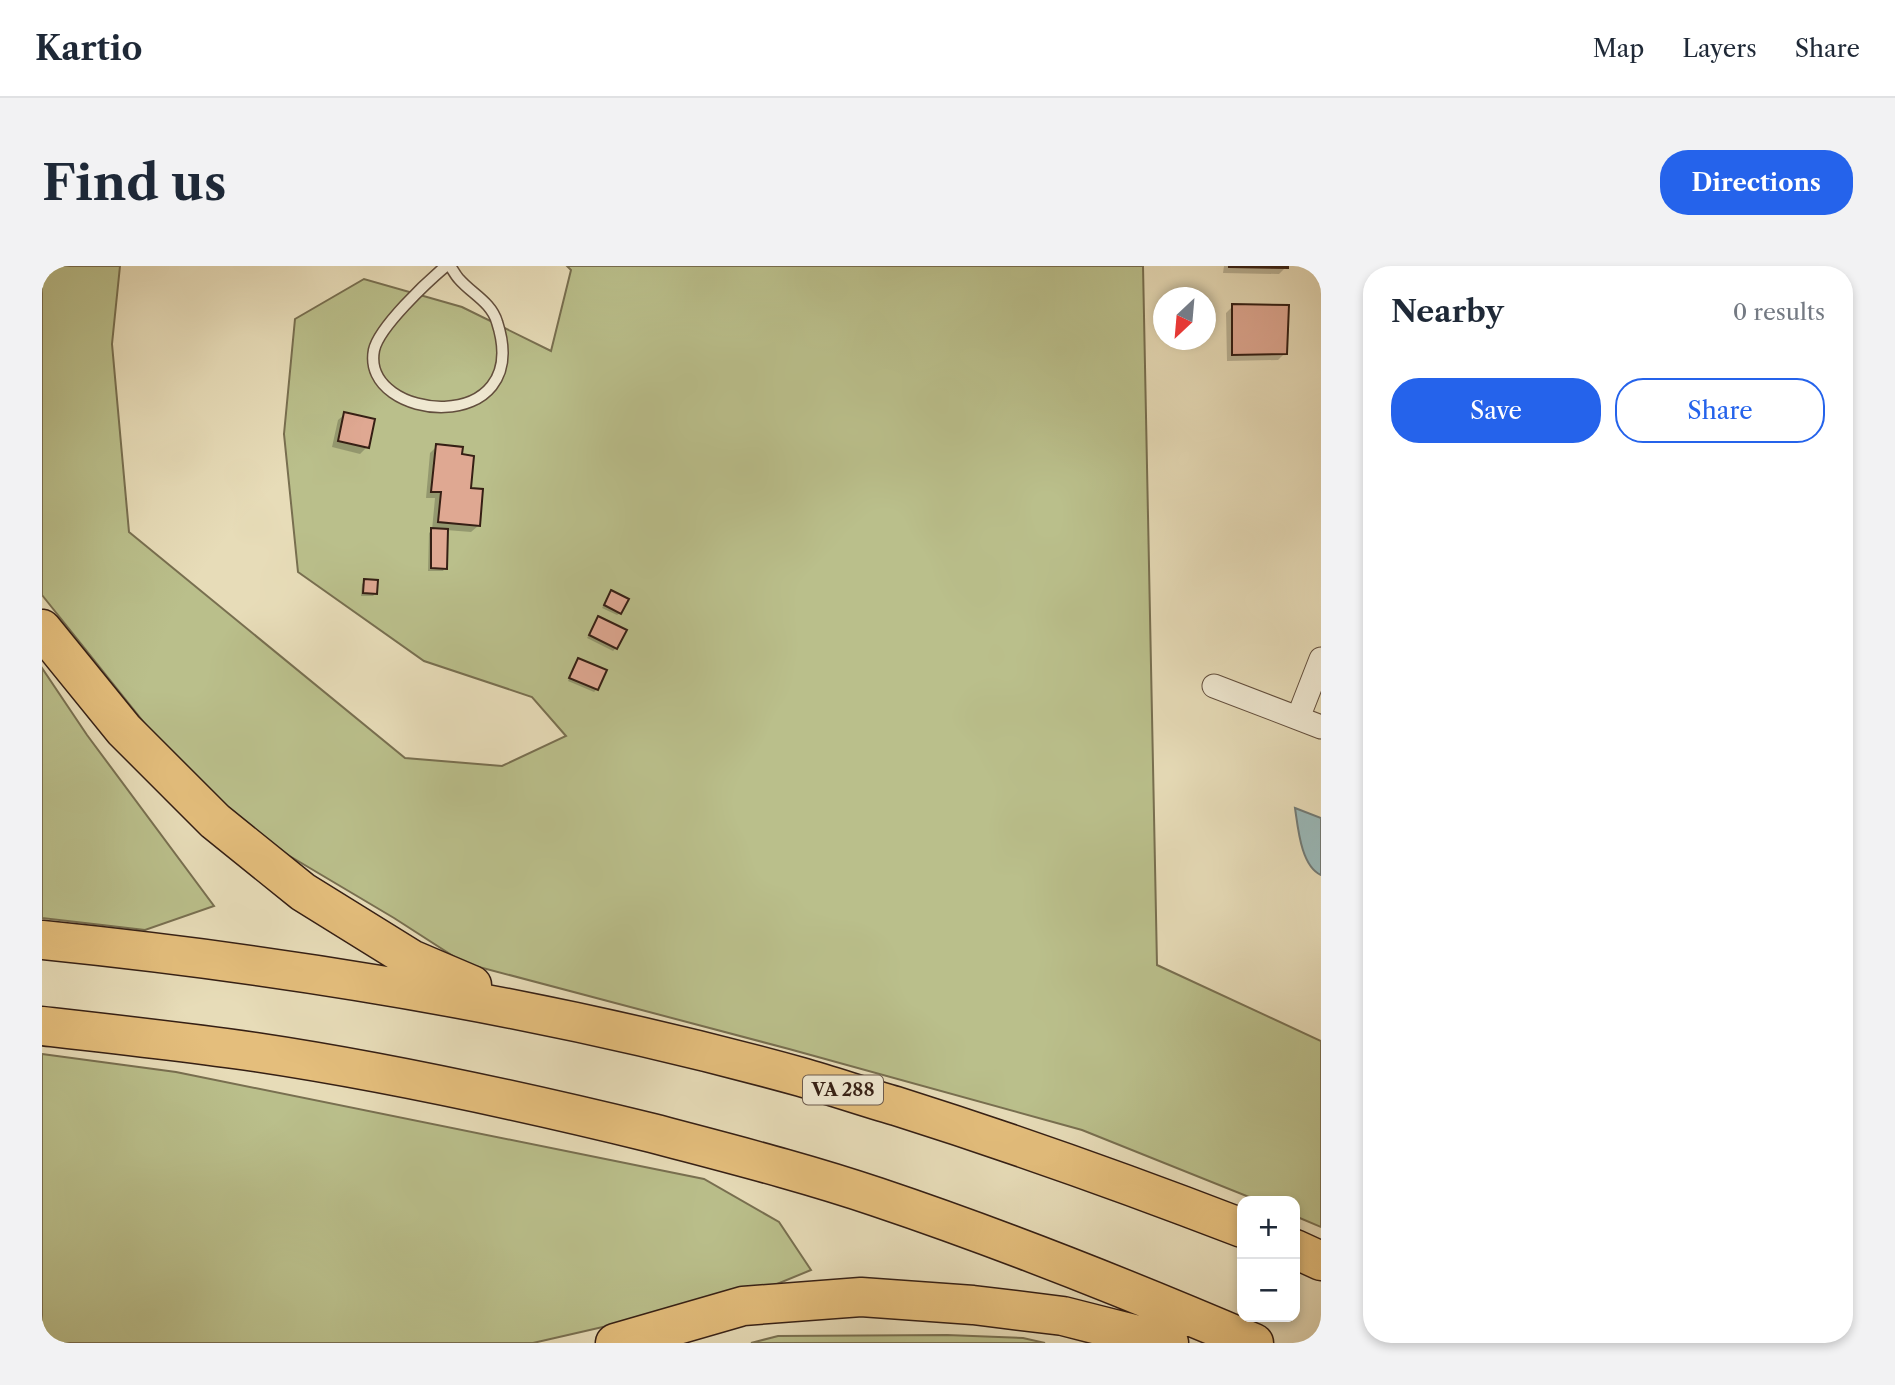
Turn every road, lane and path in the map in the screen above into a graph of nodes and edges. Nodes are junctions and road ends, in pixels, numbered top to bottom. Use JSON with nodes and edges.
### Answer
{"nodes":[{"id":1,"x":448,"y":266,"type":"edge"},
{"id":2,"x":42,"y":629,"type":"edge"},
{"id":3,"x":1321,"y":659,"type":"edge"},
{"id":4,"x":1214,"y":686,"type":"dead end"},
{"id":5,"x":1298,"y":718,"type":"junction"},
{"id":6,"x":1321,"y":727,"type":"edge"},
{"id":7,"x":42,"y":940,"type":"edge"},
{"id":8,"x":538,"y":1013,"type":"junction"},
{"id":9,"x":42,"y":1026,"type":"edge"},
{"id":10,"x":1237,"y":1226,"type":"edge"},
{"id":11,"x":1300,"y":1251,"type":"edge"},
{"id":12,"x":1321,"y":1261,"type":"edge"},
{"id":13,"x":615,"y":1343,"type":"edge"},
{"id":14,"x":1169,"y":1343,"type":"edge"},
{"id":15,"x":1254,"y":1343,"type":"edge"}],
"edges":[{"from":1,"to":1,"type":"lane"},
{"from":2,"to":8,"type":"highway"},
{"from":3,"to":5,"type":"street"},
{"from":4,"to":5,"type":"street"},
{"from":5,"to":6,"type":"street"},
{"from":7,"to":8,"type":"highway"},
{"from":8,"to":10,"type":"highway","number":"VA 288"},
{"from":9,"to":15,"type":"highway"},
{"from":11,"to":12,"type":"highway"},
{"from":13,"to":14,"type":"highway"}]}
